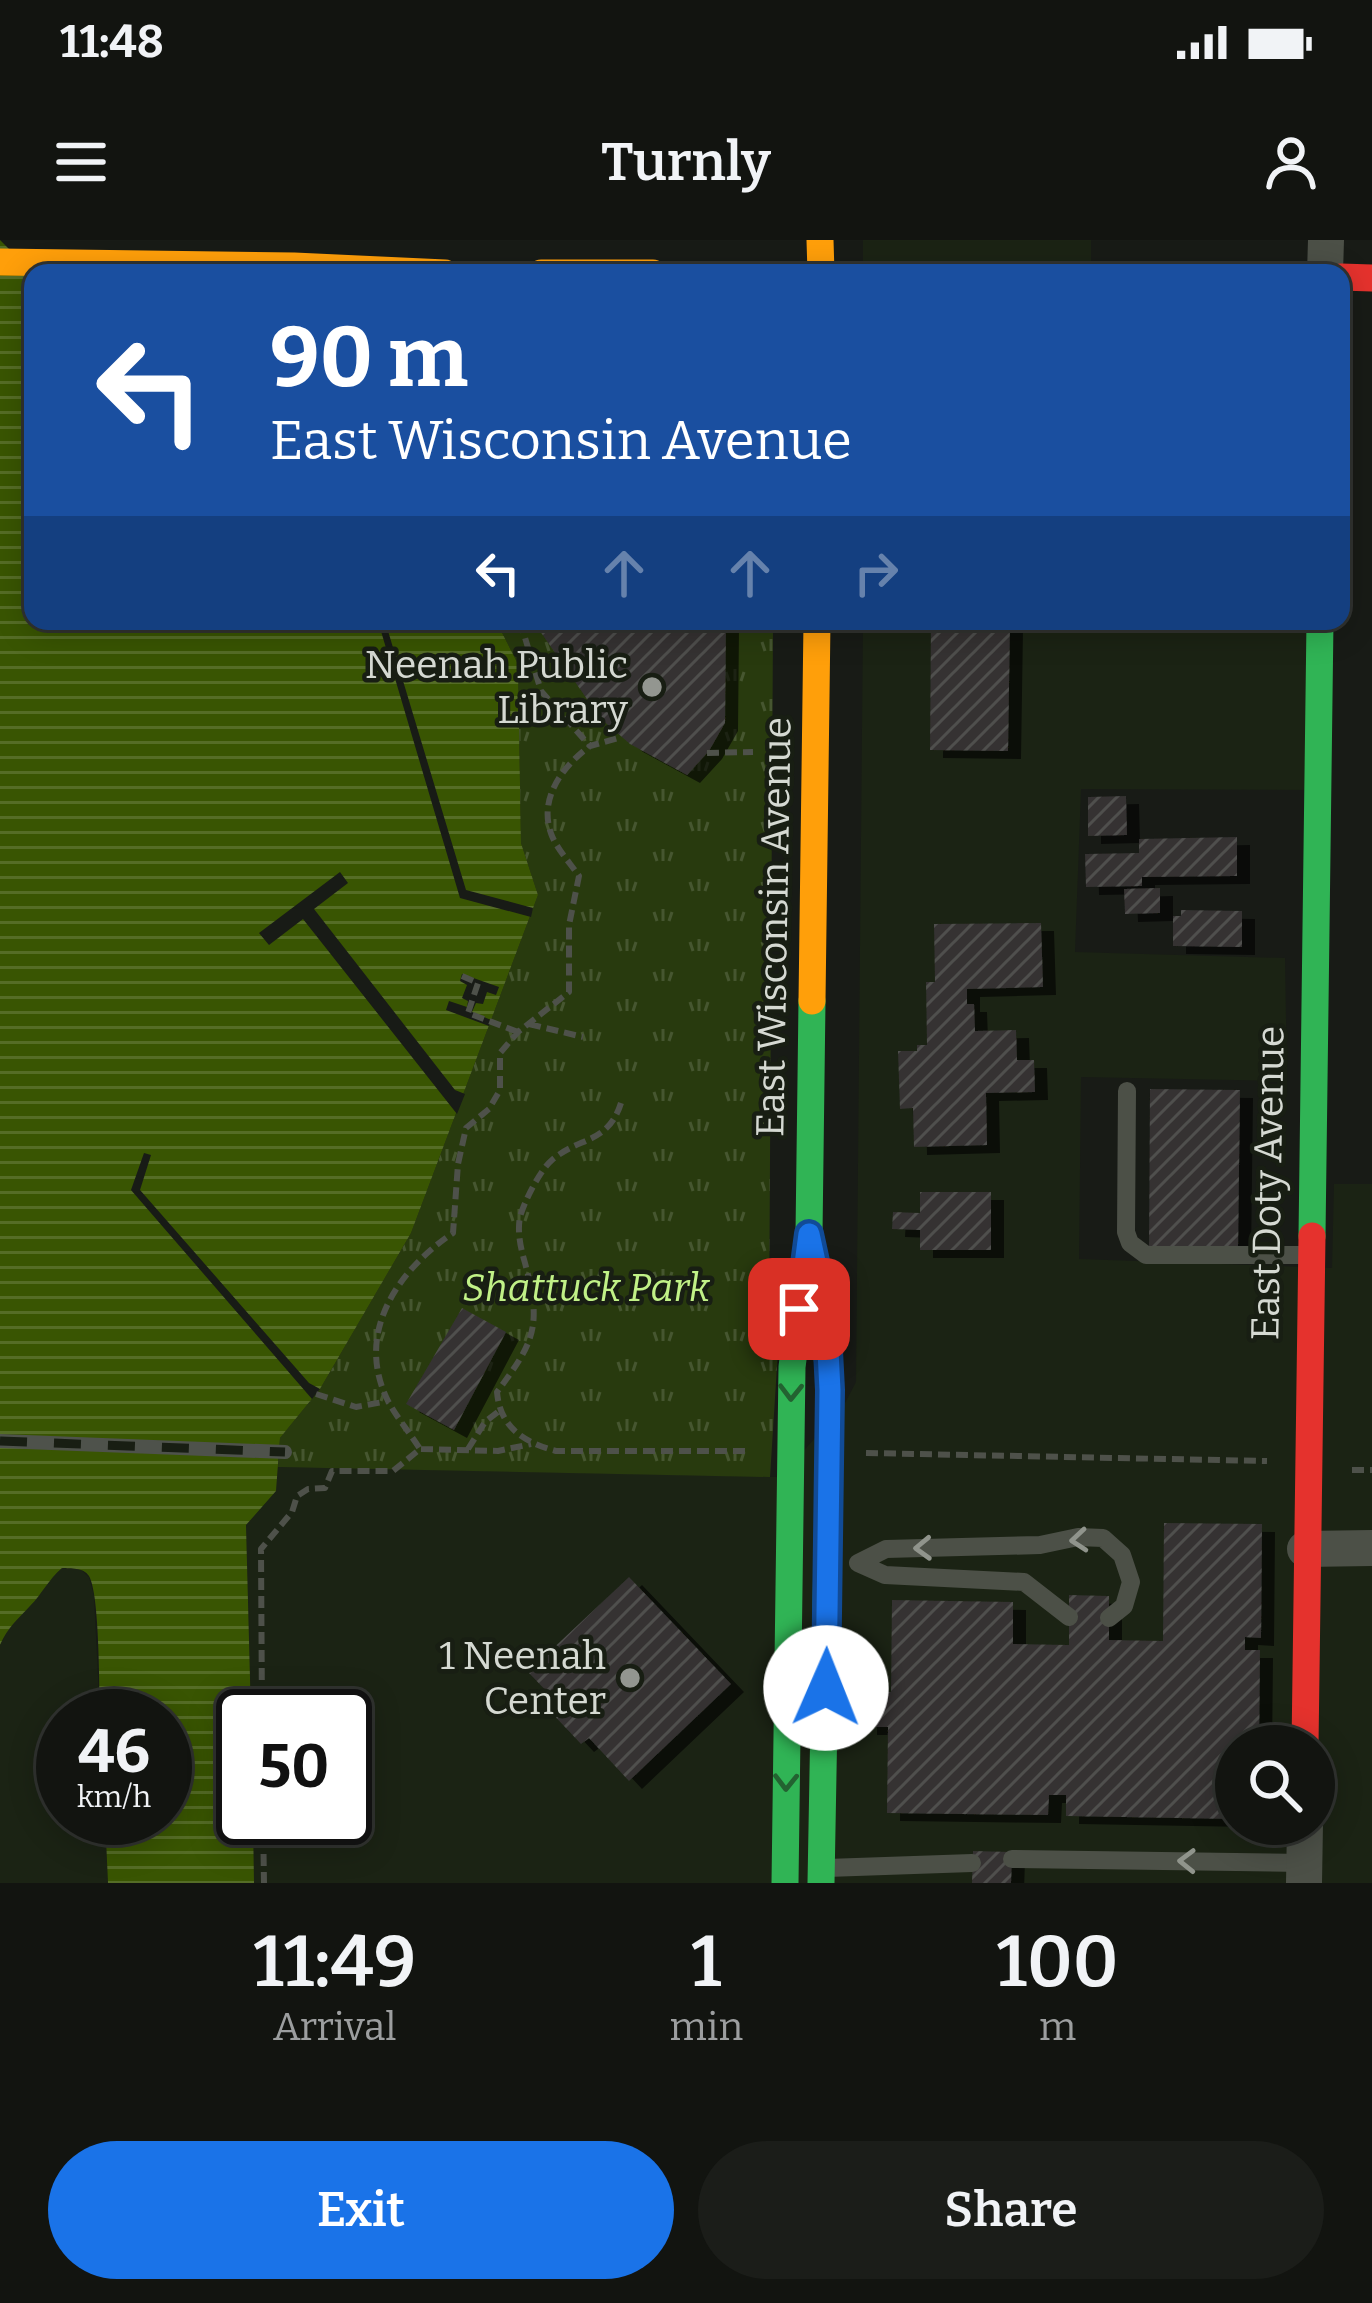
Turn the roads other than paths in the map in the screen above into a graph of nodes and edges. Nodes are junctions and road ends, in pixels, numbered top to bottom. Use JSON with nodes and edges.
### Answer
{"nodes":[{"id":1,"x":0,"y":262,"type":"edge"},
{"id":2,"x":147,"y":264,"type":"edge"},
{"id":3,"x":817,"y":630,"type":"edge"},
{"id":4,"x":1320,"y":630,"type":"edge"},
{"id":5,"x":1127,"y":1091,"type":"dead end"},
{"id":6,"x":809,"y":1234,"type":"junction"},
{"id":7,"x":1309,"y":1255,"type":"junction"},
{"id":8,"x":1372,"y":1548,"type":"edge"},
{"id":9,"x":1305,"y":1549,"type":"junction"},
{"id":10,"x":858,"y":1563,"type":"junction"},
{"id":11,"x":827,"y":1564,"type":"junction"},
{"id":12,"x":788,"y":1565,"type":"junction"},
{"id":13,"x":1069,"y":1617,"type":"dead end"},
{"id":14,"x":1108,"y":1618,"type":"dead end"},
{"id":15,"x":1305,"y":1725,"type":"edge"},
{"id":16,"x":1012,"y":1859,"type":"dead end"},
{"id":17,"x":1109,"y":1861,"type":"junction"},
{"id":18,"x":972,"y":1863,"type":"dead end"},
{"id":19,"x":1304,"y":1873,"type":"edge"},
{"id":20,"x":821,"y":1876,"type":"edge"},
{"id":21,"x":785,"y":1883,"type":"edge"},
{"id":22,"x":1108,"y":1883,"type":"edge"}],
"edges":[{"from":1,"to":2,"type":"main road"},
{"from":3,"to":6,"type":"main road","name":"East Wisconsin Avenue"},
{"from":4,"to":7,"type":"main road","name":"East Doty Avenue"},
{"from":5,"to":7,"type":"lane"},
{"from":6,"to":11,"type":"main road","name":"East Wisconsin Avenue"},
{"from":6,"to":12,"type":"main road","name":"East Wisconsin Avenue","one_way":true},
{"from":7,"to":9,"type":"main road","name":"East Doty Avenue"},
{"from":8,"to":9,"type":"street"},
{"from":9,"to":15,"type":"main road","name":"East Doty Avenue"},
{"from":10,"to":11,"type":"lane"},
{"from":10,"to":13,"type":"lane"},
{"from":14,"to":10,"type":"lane","one_way":true},
{"from":11,"to":12,"type":"lane"},
{"from":11,"to":20,"type":"main road","name":"East Wisconsin Avenue"},
{"from":12,"to":21,"type":"main road","name":"East Wisconsin Avenue","one_way":true},
{"from":16,"to":17,"type":"lane"},
{"from":19,"to":17,"type":"lane","one_way":true},
{"from":17,"to":22,"type":"lane"},
{"from":18,"to":20,"type":"lane"}]}
